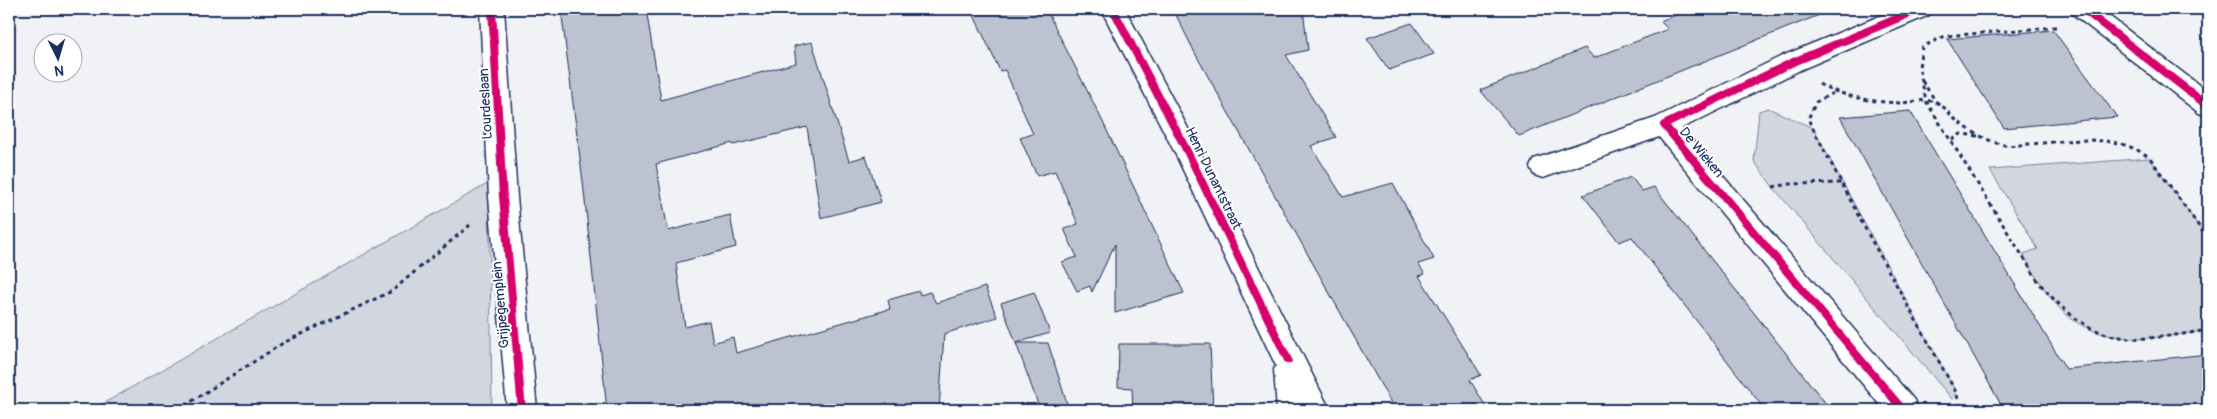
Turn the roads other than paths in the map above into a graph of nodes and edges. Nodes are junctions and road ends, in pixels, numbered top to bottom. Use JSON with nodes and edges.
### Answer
{"nodes":[{"id":1,"x":492,"y":9,"type":"edge"},
{"id":2,"x":1113,"y":9,"type":"edge"},
{"id":3,"x":1920,"y":9,"type":"edge"},
{"id":4,"x":2083,"y":9,"type":"edge"},
{"id":5,"x":2208,"y":106,"type":"edge"},
{"id":6,"x":1664,"y":125,"type":"junction"},
{"id":7,"x":1543,"y":168,"type":"dead end"},
{"id":8,"x":504,"y":198,"type":"joint"},
{"id":9,"x":1288,"y":360,"type":"junction"},
{"id":10,"x":522,"y":410,"type":"edge"},
{"id":11,"x":1292,"y":410,"type":"edge"},
{"id":12,"x":1315,"y":410,"type":"edge"},
{"id":13,"x":1903,"y":410,"type":"edge"}],
"edges":[{"from":1,"to":8,"type":"street","name":"Lourdeslaan"},
{"from":2,"to":9,"type":"street","name":"Henri Dunantstraat"},
{"from":3,"to":6,"type":"street","name":"De Wieken"},
{"from":4,"to":5,"type":"street"},
{"from":6,"to":7,"type":"street","name":"De Wieken"},
{"from":6,"to":13,"type":"street","name":"De Wieken"},
{"from":8,"to":10,"type":"street","name":"Grijpegemplein"},
{"from":9,"to":11,"type":"street","name":"Henri Dunantstraat"},
{"from":9,"to":12,"type":"street","name":"Henri Dunantstraat"}]}
